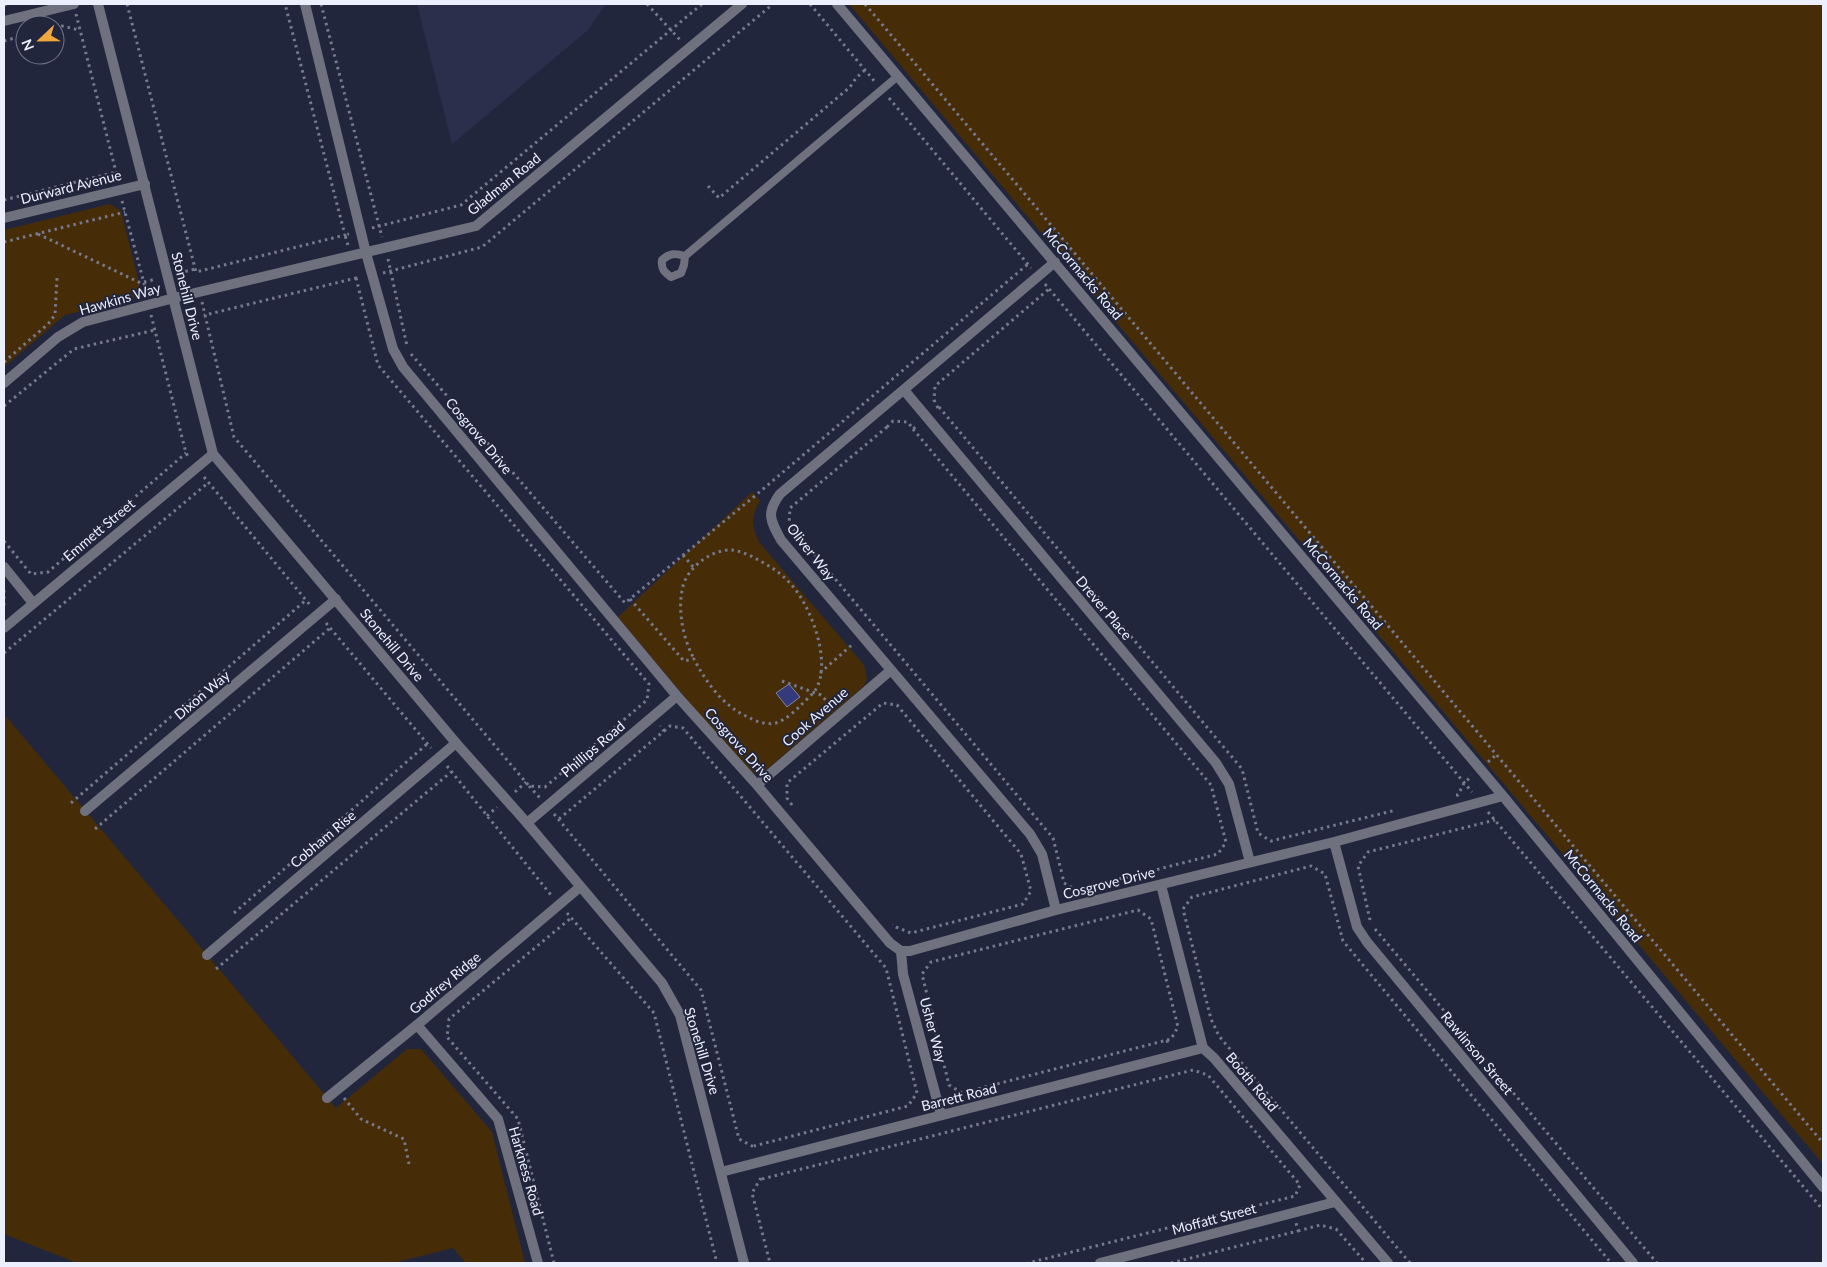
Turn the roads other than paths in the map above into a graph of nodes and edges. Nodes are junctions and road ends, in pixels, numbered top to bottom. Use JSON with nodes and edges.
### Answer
{"nodes":[{"id":1,"x":74,"y":4,"type":"edge"},
{"id":2,"x":98,"y":4,"type":"edge"},
{"id":3,"x":305,"y":4,"type":"edge"},
{"id":4,"x":837,"y":4,"type":"edge"},
{"id":5,"x":736,"y":5,"type":"edge"},
{"id":6,"x":4,"y":21,"type":"edge"},
{"id":7,"x":898,"y":76,"type":"junction"},
{"id":8,"x":144,"y":184,"type":"junction"},
{"id":9,"x":4,"y":218,"type":"edge"},
{"id":10,"x":366,"y":253,"type":"junction"},
{"id":11,"x":684,"y":256,"type":"dead end"},
{"id":12,"x":1055,"y":262,"type":"junction"},
{"id":13,"x":174,"y":298,"type":"junction"},
{"id":14,"x":4,"y":383,"type":"edge"},
{"id":15,"x":904,"y":390,"type":"junction"},
{"id":16,"x":213,"y":454,"type":"junction"},
{"id":17,"x":4,"y":567,"type":"edge"},
{"id":18,"x":336,"y":599,"type":"junction"},
{"id":19,"x":33,"y":603,"type":"junction"},
{"id":20,"x":4,"y":628,"type":"edge"},
{"id":21,"x":891,"y":670,"type":"junction"},
{"id":22,"x":677,"y":696,"type":"junction"},
{"id":23,"x":456,"y":743,"type":"junction"},
{"id":24,"x":757,"y":785,"type":"junction"},
{"id":25,"x":1503,"y":796,"type":"junction"},
{"id":26,"x":85,"y":811,"type":"dead end"},
{"id":27,"x":527,"y":823,"type":"junction"},
{"id":28,"x":1334,"y":842,"type":"junction"},
{"id":29,"x":1250,"y":862,"type":"junction"},
{"id":30,"x":1161,"y":884,"type":"junction"},
{"id":31,"x":580,"y":886,"type":"junction"},
{"id":32,"x":1056,"y":910,"type":"junction"},
{"id":33,"x":901,"y":951,"type":"junction"},
{"id":34,"x":207,"y":955,"type":"dead end"},
{"id":35,"x":416,"y":1025,"type":"junction"},
{"id":36,"x":1203,"y":1048,"type":"junction"},
{"id":37,"x":327,"y":1098,"type":"dead end"},
{"id":38,"x":941,"y":1115,"type":"junction"},
{"id":39,"x":721,"y":1172,"type":"junction"},
{"id":40,"x":1823,"y":1187,"type":"edge"},
{"id":41,"x":1335,"y":1202,"type":"junction"},
{"id":42,"x":538,"y":1263,"type":"edge"},
{"id":43,"x":744,"y":1263,"type":"edge"},
{"id":44,"x":1100,"y":1263,"type":"edge"},
{"id":45,"x":1388,"y":1263,"type":"edge"},
{"id":46,"x":1633,"y":1263,"type":"edge"}],
"edges":[{"from":1,"to":6,"type":"street"},
{"from":2,"to":8,"type":"street","name":"Stonehill Drive"},
{"from":3,"to":10,"type":"street","name":"Cosgrove Drive"},
{"from":4,"to":7,"type":"street","name":"McCormacks Road"},
{"from":5,"to":10,"type":"street","name":"Gladman Road"},
{"from":7,"to":11,"type":"lane"},
{"from":7,"to":12,"type":"street","name":"McCormacks Road"},
{"from":8,"to":9,"type":"street","name":"Durward Avenue"},
{"from":8,"to":13,"type":"street","name":"Stonehill Drive"},
{"from":10,"to":13,"type":"street","name":"Gladman Road"},
{"from":10,"to":22,"type":"street","name":"Cosgrove Drive"},
{"from":12,"to":15,"type":"street","name":"Oliver Way"},
{"from":12,"to":25,"type":"street","name":"McCormacks Road"},
{"from":13,"to":14,"type":"street","name":"Hawkins Way"},
{"from":13,"to":16,"type":"street","name":"Stonehill Drive"},
{"from":15,"to":21,"type":"street","name":"Oliver Way"},
{"from":15,"to":29,"type":"street","name":"Drever Place"},
{"from":16,"to":18,"type":"street","name":"Stonehill Drive"},
{"from":16,"to":19,"type":"street","name":"Emmett Street"},
{"from":17,"to":19,"type":"street"},
{"from":18,"to":23,"type":"street","name":"Stonehill Drive"},
{"from":18,"to":26,"type":"street","name":"Dixon Way"},
{"from":19,"to":20,"type":"street","name":"Emmett Street"},
{"from":21,"to":24,"type":"street","name":"Cook Avenue"},
{"from":21,"to":32,"type":"street","name":"Oliver Way"},
{"from":22,"to":24,"type":"street","name":"Cosgrove Drive"},
{"from":22,"to":27,"type":"street","name":"Phillips Road"},
{"from":23,"to":27,"type":"street","name":"Stonehill Drive"},
{"from":23,"to":34,"type":"street","name":"Cobham Rise"},
{"from":24,"to":33,"type":"street","name":"Cosgrove Drive"},
{"from":25,"to":28,"type":"street","name":"Cosgrove Drive"},
{"from":25,"to":40,"type":"street","name":"McCormacks Road"},
{"from":27,"to":31,"type":"street","name":"Stonehill Drive"},
{"from":28,"to":29,"type":"street","name":"Cosgrove Drive"},
{"from":28,"to":46,"type":"street","name":"Rawlinson Street"},
{"from":29,"to":30,"type":"street","name":"Cosgrove Drive"},
{"from":30,"to":32,"type":"street","name":"Cosgrove Drive"},
{"from":30,"to":36,"type":"street"},
{"from":31,"to":35,"type":"street","name":"Godfrey Ridge"},
{"from":31,"to":39,"type":"street","name":"Stonehill Drive"},
{"from":32,"to":33,"type":"street","name":"Cosgrove Drive"},
{"from":33,"to":38,"type":"street","name":"Usher Way"},
{"from":35,"to":37,"type":"street","name":"Godfrey Ridge"},
{"from":35,"to":42,"type":"street","name":"Harkness Road"},
{"from":36,"to":38,"type":"street","name":"Barrett Road"},
{"from":36,"to":41,"type":"street","name":"Booth Road"},
{"from":38,"to":39,"type":"street","name":"Barrett Road"},
{"from":39,"to":43,"type":"street","name":"Stonehill Drive"},
{"from":41,"to":44,"type":"street","name":"Moffatt Street"},
{"from":41,"to":45,"type":"street","name":"Booth Road"}]}
